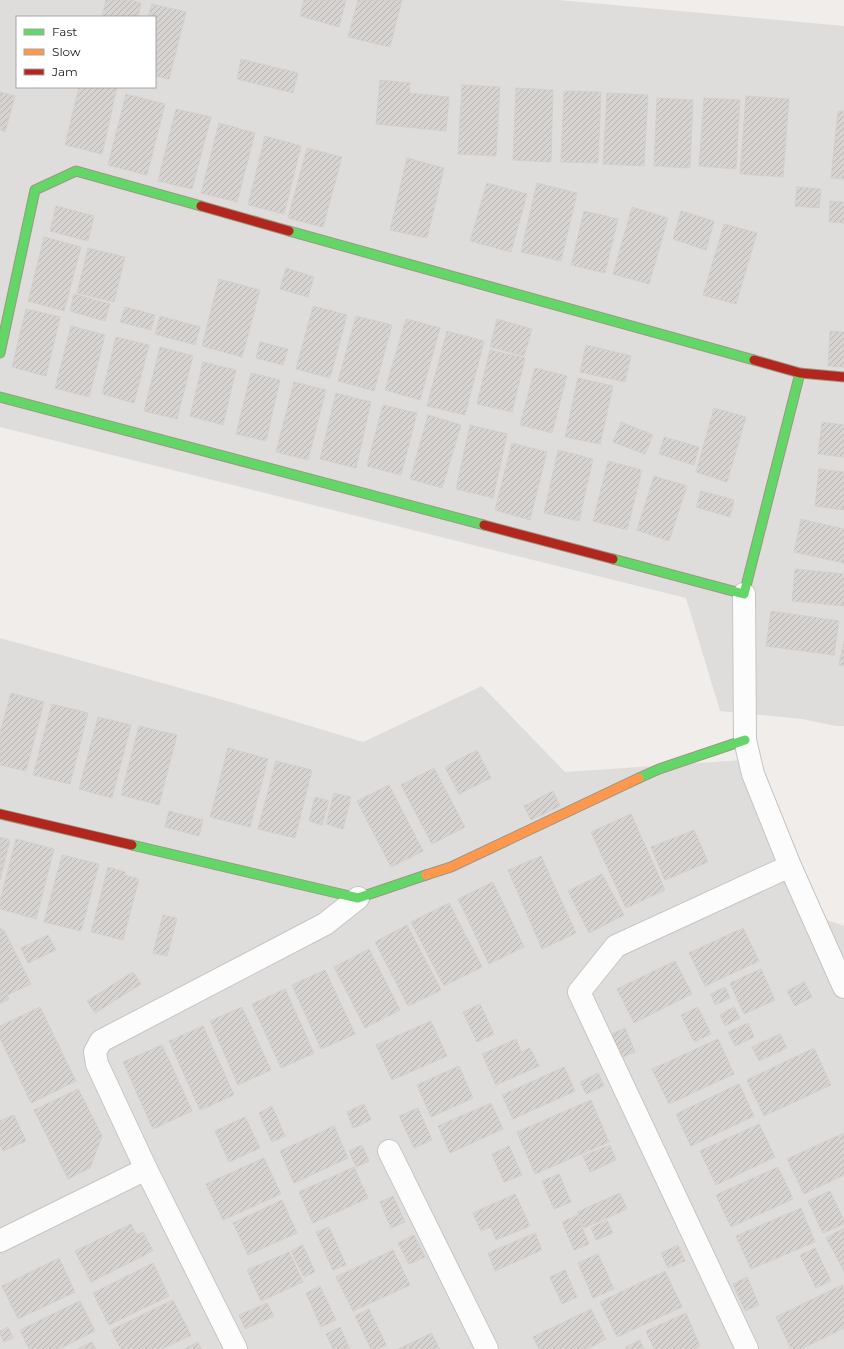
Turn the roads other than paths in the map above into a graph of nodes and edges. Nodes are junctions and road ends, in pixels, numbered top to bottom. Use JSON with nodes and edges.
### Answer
{"nodes":[{"id":1,"x":0,"y":353,"type":"edge"},
{"id":2,"x":800,"y":373,"type":"junction"},
{"id":3,"x":844,"y":377,"type":"edge"},
{"id":4,"x":0,"y":397,"type":"edge"},
{"id":5,"x":744,"y":594,"type":"junction"},
{"id":6,"x":745,"y":740,"type":"junction"},
{"id":7,"x":0,"y":814,"type":"edge"},
{"id":8,"x":790,"y":866,"type":"junction"},
{"id":9,"x":358,"y":898,"type":"junction"},
{"id":10,"x":844,"y":988,"type":"edge"},
{"id":11,"x":389,"y":1151,"type":"dead end"},
{"id":12,"x":146,"y":1170,"type":"junction"},
{"id":13,"x":0,"y":1241,"type":"edge"},
{"id":14,"x":236,"y":1349,"type":"edge"},
{"id":15,"x":487,"y":1349,"type":"edge"},
{"id":16,"x":747,"y":1349,"type":"edge"}],
"edges":[{"from":1,"to":2,"type":"street"},
{"from":2,"to":3,"type":"street"},
{"from":2,"to":5,"type":"street"},
{"from":4,"to":5,"type":"street"},
{"from":5,"to":6,"type":"street"},
{"from":6,"to":8,"type":"street"},
{"from":6,"to":9,"type":"street"},
{"from":7,"to":9,"type":"street"},
{"from":8,"to":10,"type":"street"},
{"from":8,"to":16,"type":"street"},
{"from":9,"to":12,"type":"street"},
{"from":11,"to":15,"type":"street"},
{"from":12,"to":13,"type":"street"},
{"from":12,"to":14,"type":"street"}]}
